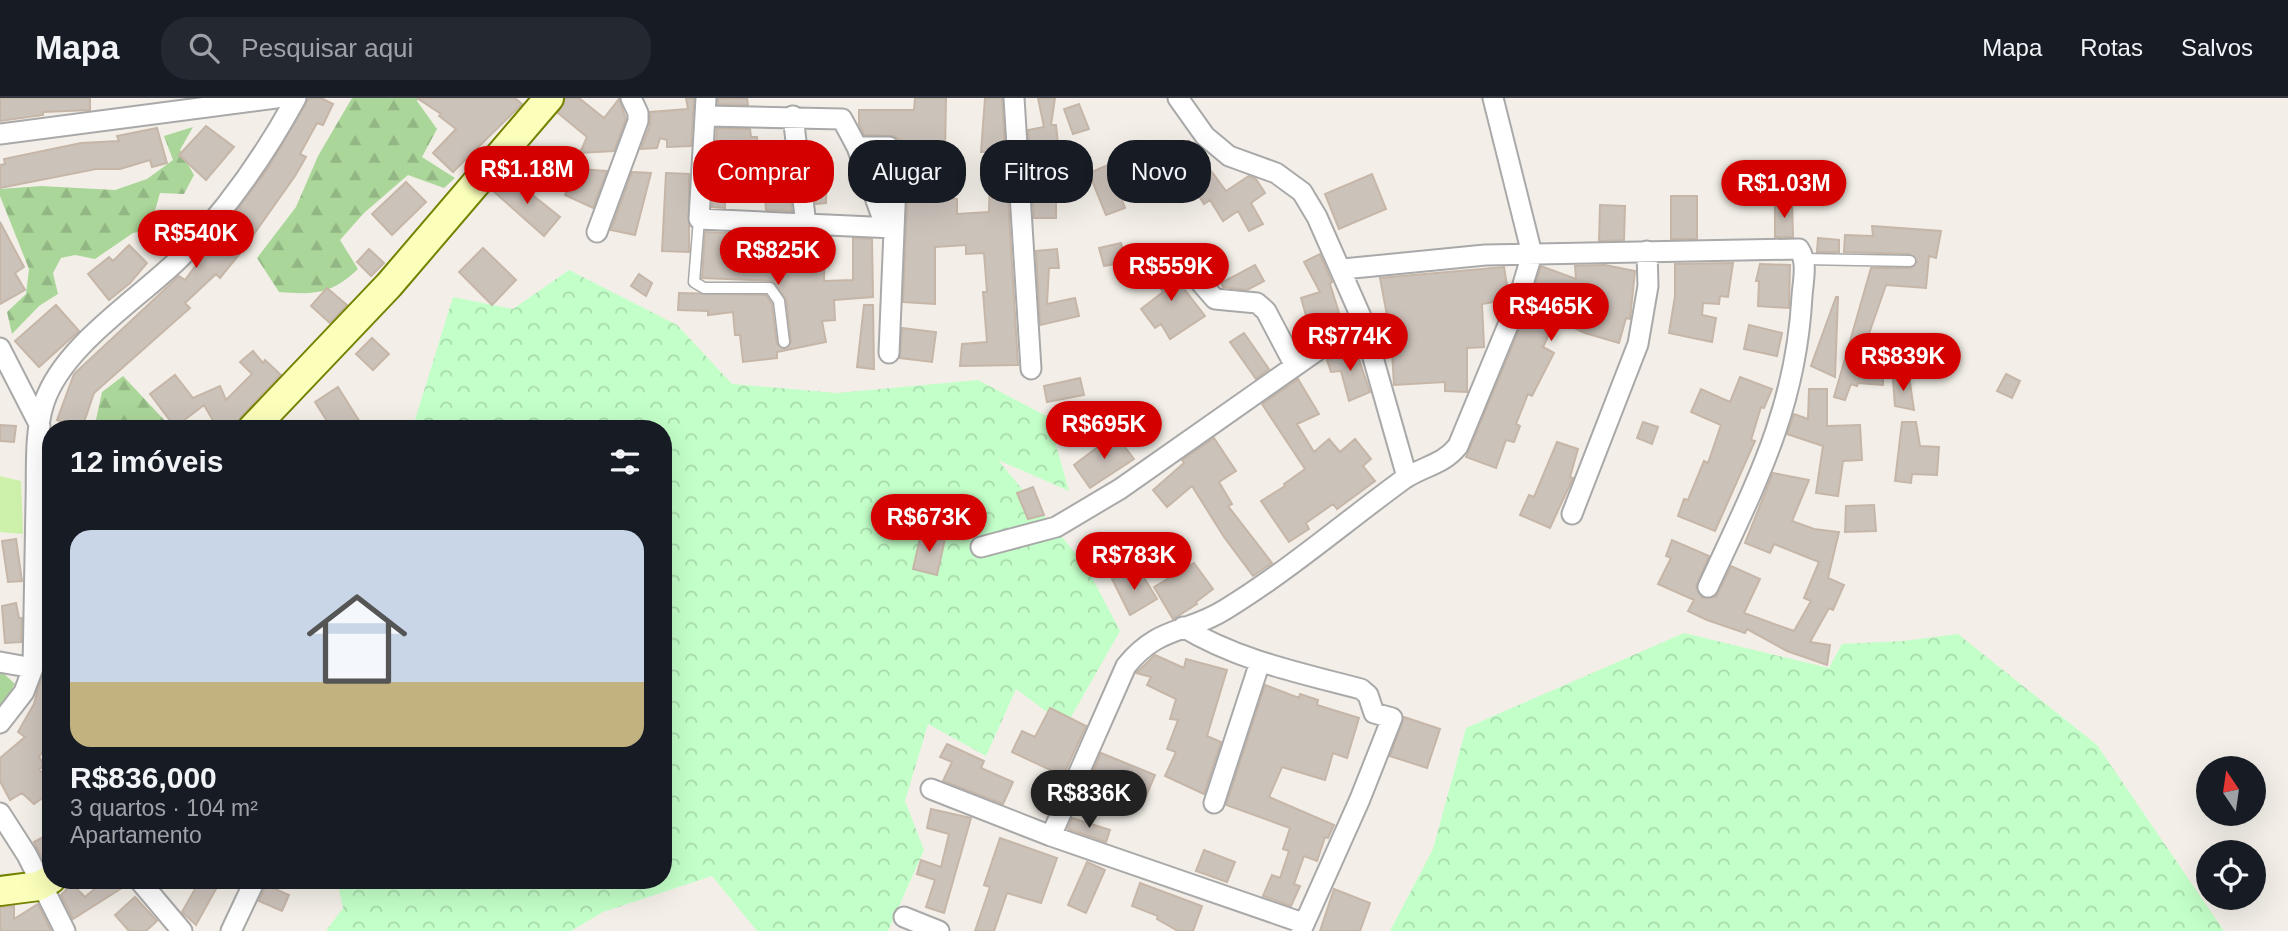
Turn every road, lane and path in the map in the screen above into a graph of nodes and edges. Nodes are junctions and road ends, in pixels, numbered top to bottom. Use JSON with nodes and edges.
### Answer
{"nodes":[{"id":1,"x":276,"y":98,"type":"edge"},
{"id":2,"x":296,"y":98,"type":"edge"},
{"id":3,"x":549,"y":98,"type":"edge"},
{"id":4,"x":631,"y":98,"type":"edge"},
{"id":5,"x":1014,"y":98,"type":"edge"},
{"id":6,"x":1178,"y":98,"type":"edge"},
{"id":7,"x":1493,"y":98,"type":"edge"},
{"id":8,"x":707,"y":107,"type":"edge"},
{"id":9,"x":793,"y":116,"type":"junction"},
{"id":10,"x":0,"y":134,"type":"edge"},
{"id":11,"x":853,"y":140,"type":"edge"},
{"id":12,"x":880,"y":203,"type":"edge"},
{"id":13,"x":892,"y":203,"type":"edge"},
{"id":14,"x":699,"y":219,"type":"junction"},
{"id":15,"x":806,"y":225,"type":"junction"},
{"id":16,"x":890,"y":228,"type":"junction"},
{"id":17,"x":597,"y":232,"type":"dead end"},
{"id":18,"x":1647,"y":251,"type":"junction"},
{"id":19,"x":1532,"y":254,"type":"junction"},
{"id":20,"x":1804,"y":259,"type":"junction"},
{"id":21,"x":1181,"y":260,"type":"dead end"},
{"id":22,"x":1910,"y":261,"type":"dead end"},
{"id":23,"x":1343,"y":269,"type":"junction"},
{"id":24,"x":1362,"y":319,"type":"junction"},
{"id":25,"x":784,"y":342,"type":"dead end"},
{"id":26,"x":0,"y":348,"type":"edge"},
{"id":27,"x":889,"y":353,"type":"dead end"},
{"id":28,"x":1295,"y":366,"type":"junction"},
{"id":29,"x":1031,"y":369,"type":"dead end"},
{"id":30,"x":261,"y":420,"type":"edge"},
{"id":31,"x":40,"y":426,"type":"junction"},
{"id":32,"x":1407,"y":477,"type":"junction"},
{"id":33,"x":1573,"y":514,"type":"dead end"},
{"id":34,"x":981,"y":547,"type":"dead end"},
{"id":35,"x":1708,"y":587,"type":"dead end"},
{"id":36,"x":1183,"y":627,"type":"junction"},
{"id":37,"x":0,"y":662,"type":"edge"},
{"id":38,"x":1260,"y":662,"type":"junction"},
{"id":39,"x":33,"y":668,"type":"junction"},
{"id":40,"x":0,"y":723,"type":"edge"},
{"id":41,"x":932,"y":789,"type":"dead end"},
{"id":42,"x":1214,"y":803,"type":"dead end"},
{"id":43,"x":0,"y":813,"type":"edge"},
{"id":44,"x":1051,"y":836,"type":"junction"},
{"id":45,"x":42,"y":878,"type":"edge"},
{"id":46,"x":42,"y":883,"type":"edge"},
{"id":47,"x":48,"y":889,"type":"edge"},
{"id":48,"x":147,"y":889,"type":"edge"},
{"id":49,"x":251,"y":889,"type":"edge"},
{"id":50,"x":0,"y":891,"type":"edge"},
{"id":51,"x":904,"y":917,"type":"dead end"},
{"id":52,"x":1302,"y":927,"type":"edge"},
{"id":53,"x":65,"y":931,"type":"edge"},
{"id":54,"x":182,"y":931,"type":"edge"},
{"id":55,"x":231,"y":931,"type":"edge"},
{"id":56,"x":939,"y":931,"type":"edge"}],
"edges":[{"from":1,"to":10,"type":"street"},
{"from":2,"to":31,"type":"street"},
{"from":3,"to":30,"type":"street"},
{"from":4,"to":17,"type":"street"},
{"from":5,"to":29,"type":"street"},
{"from":6,"to":23,"type":"street"},
{"from":7,"to":19,"type":"street"},
{"from":8,"to":9,"type":"street"},
{"from":8,"to":14,"type":"street"},
{"from":9,"to":11,"type":"street"},
{"from":9,"to":15,"type":"street"},
{"from":12,"to":16,"type":"street"},
{"from":13,"to":16,"type":"street"},
{"from":14,"to":15,"type":"street"},
{"from":14,"to":25,"type":"lane"},
{"from":15,"to":16,"type":"street"},
{"from":16,"to":27,"type":"street"},
{"from":18,"to":19,"type":"street"},
{"from":18,"to":20,"type":"street"},
{"from":18,"to":33,"type":"street"},
{"from":19,"to":23,"type":"street"},
{"from":19,"to":32,"type":"street"},
{"from":20,"to":22,"type":"lane"},
{"from":20,"to":35,"type":"street"},
{"from":21,"to":28,"type":"street"},
{"from":23,"to":24,"type":"street"},
{"from":24,"to":28,"type":"street"},
{"from":24,"to":32,"type":"street"},
{"from":26,"to":31,"type":"street"},
{"from":28,"to":34,"type":"street"},
{"from":31,"to":39,"type":"street"},
{"from":32,"to":36,"type":"street"},
{"from":36,"to":38,"type":"street"},
{"from":36,"to":44,"type":"street"},
{"from":37,"to":39,"type":"street"},
{"from":38,"to":42,"type":"street"},
{"from":38,"to":52,"type":"street"},
{"from":39,"to":40,"type":"street"},
{"from":41,"to":44,"type":"street"},
{"from":43,"to":45,"type":"street"},
{"from":44,"to":52,"type":"street"},
{"from":46,"to":50,"type":"street"},
{"from":47,"to":53,"type":"street"},
{"from":48,"to":54,"type":"street"},
{"from":49,"to":55,"type":"street"},
{"from":51,"to":56,"type":"street"}]}
